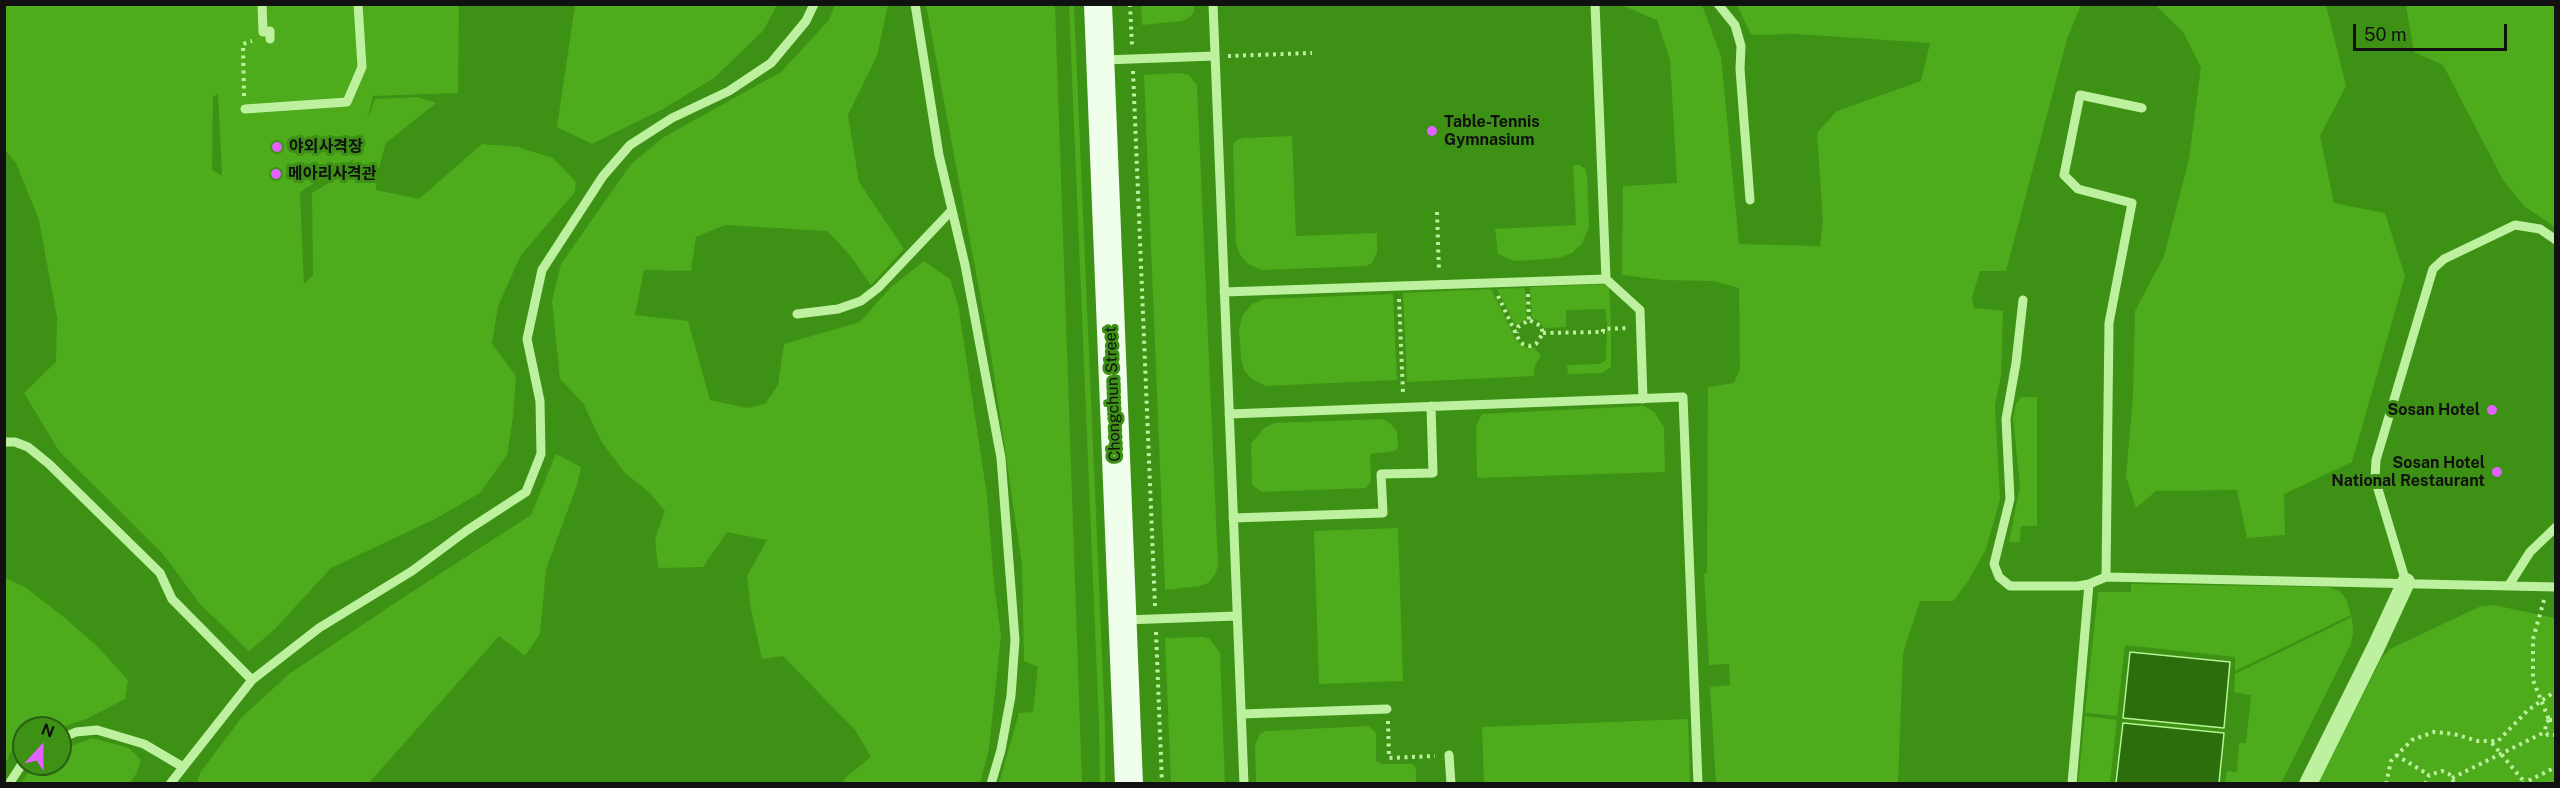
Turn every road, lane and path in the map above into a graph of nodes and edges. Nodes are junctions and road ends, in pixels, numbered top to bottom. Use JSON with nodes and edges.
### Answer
{"nodes":[{"id":1,"x":261,"y":4,"type":"edge"},
{"id":2,"x":358,"y":4,"type":"edge"},
{"id":3,"x":814,"y":4,"type":"edge"},
{"id":4,"x":915,"y":4,"type":"edge"},
{"id":5,"x":1098,"y":4,"type":"edge"},
{"id":6,"x":1130,"y":4,"type":"edge"},
{"id":7,"x":1213,"y":4,"type":"edge"},
{"id":8,"x":1595,"y":4,"type":"edge"},
{"id":9,"x":1718,"y":4,"type":"edge"},
{"id":10,"x":270,"y":39,"type":"dead end"},
{"id":11,"x":247,"y":41,"type":"dead end"},
{"id":12,"x":1312,"y":53,"type":"dead end"},
{"id":13,"x":1215,"y":56,"type":"junction"},
{"id":14,"x":1132,"y":59,"type":"junction"},
{"id":15,"x":1101,"y":60,"type":"junction"},
{"id":16,"x":244,"y":91,"type":"dead end"},
{"id":17,"x":2142,"y":108,"type":"dead end"},
{"id":18,"x":245,"y":109,"type":"dead end"},
{"id":19,"x":1750,"y":200,"type":"dead end"},
{"id":20,"x":952,"y":210,"type":"junction"},
{"id":21,"x":1437,"y":212,"type":"dead end"},
{"id":22,"x":2556,"y":240,"type":"edge"},
{"id":23,"x":1606,"y":279,"type":"junction"},
{"id":24,"x":1527,"y":280,"type":"junction"},
{"id":25,"x":1490,"y":281,"type":"junction"},
{"id":26,"x":1439,"y":285,"type":"junction"},
{"id":27,"x":1398,"y":286,"type":"junction"},
{"id":28,"x":1224,"y":292,"type":"junction"},
{"id":29,"x":2022,"y":300,"type":"dead end"},
{"id":30,"x":797,"y":314,"type":"dead end"},
{"id":31,"x":1529,"y":320,"type":"junction"},
{"id":32,"x":1641,"y":328,"type":"junction"},
{"id":33,"x":1517,"y":333,"type":"junction"},
{"id":34,"x":1543,"y":333,"type":"junction"},
{"id":35,"x":1643,"y":399,"type":"junction"},
{"id":36,"x":1431,"y":406,"type":"junction"},
{"id":37,"x":1403,"y":407,"type":"junction"},
{"id":38,"x":1229,"y":414,"type":"junction"},
{"id":39,"x":4,"y":442,"type":"edge"},
{"id":40,"x":1233,"y":518,"type":"junction"},
{"id":41,"x":2556,"y":527,"type":"edge"},
{"id":42,"x":2106,"y":577,"type":"junction"},
{"id":43,"x":2406,"y":582,"type":"junction"},
{"id":44,"x":2089,"y":584,"type":"junction"},
{"id":45,"x":2509,"y":585,"type":"junction"},
{"id":46,"x":2552,"y":588,"type":"edge"},
{"id":47,"x":1237,"y":616,"type":"junction"},
{"id":48,"x":1155,"y":619,"type":"junction"},
{"id":49,"x":1122,"y":620,"type":"junction"},
{"id":50,"x":252,"y":680,"type":"junction"},
{"id":51,"x":2556,"y":691,"type":"edge"},
{"id":52,"x":2540,"y":700,"type":"junction"},
{"id":53,"x":1387,"y":709,"type":"joint"},
{"id":54,"x":1241,"y":714,"type":"junction"},
{"id":55,"x":2549,"y":720,"type":"junction"},
{"id":56,"x":2556,"y":720,"type":"edge"},
{"id":57,"x":2545,"y":732,"type":"junction"},
{"id":58,"x":72,"y":734,"type":"edge"},
{"id":59,"x":2556,"y":735,"type":"edge"},
{"id":60,"x":2492,"y":743,"type":"junction"},
{"id":61,"x":2501,"y":754,"type":"junction"},
{"id":62,"x":1449,"y":755,"type":"joint"},
{"id":63,"x":2396,"y":755,"type":"junction"},
{"id":64,"x":183,"y":767,"type":"junction"},
{"id":65,"x":2556,"y":767,"type":"edge"},
{"id":66,"x":2429,"y":775,"type":"junction"},
{"id":67,"x":2452,"y":778,"type":"junction"},
{"id":68,"x":170,"y":783,"type":"edge"},
{"id":69,"x":991,"y":783,"type":"edge"},
{"id":70,"x":1129,"y":783,"type":"edge"},
{"id":71,"x":1162,"y":783,"type":"edge"},
{"id":72,"x":1244,"y":783,"type":"edge"},
{"id":73,"x":1451,"y":783,"type":"edge"},
{"id":74,"x":1698,"y":783,"type":"edge"},
{"id":75,"x":2072,"y":783,"type":"edge"},
{"id":76,"x":2308,"y":783,"type":"edge"},
{"id":77,"x":2386,"y":783,"type":"edge"},
{"id":78,"x":2425,"y":783,"type":"edge"},
{"id":79,"x":2454,"y":783,"type":"edge"},
{"id":80,"x":2524,"y":783,"type":"edge"}],
"edges":[{"from":1,"to":10,"type":"lane"},
{"from":2,"to":18,"type":"lane"},
{"from":3,"to":50,"type":"lane"},
{"from":4,"to":20,"type":"lane"},
{"from":5,"to":15,"type":"main road","name":"Chongchun Street"},
{"from":6,"to":14,"type":"path"},
{"from":7,"to":13,"type":"lane"},
{"from":8,"to":23,"type":"lane"},
{"from":9,"to":19,"type":"lane"},
{"from":11,"to":16,"type":"path"},
{"from":12,"to":13,"type":"path"},
{"from":13,"to":14,"type":"lane"},
{"from":13,"to":28,"type":"lane"},
{"from":14,"to":15,"type":"lane"},
{"from":14,"to":48,"type":"path"},
{"from":15,"to":49,"type":"main road","name":"Chongchun Street"},
{"from":17,"to":42,"type":"lane"},
{"from":20,"to":30,"type":"lane"},
{"from":20,"to":69,"type":"lane"},
{"from":21,"to":26,"type":"path"},
{"from":22,"to":43,"type":"lane"},
{"from":23,"to":24,"type":"lane"},
{"from":23,"to":32,"type":"lane"},
{"from":24,"to":25,"type":"lane"},
{"from":24,"to":31,"type":"path"},
{"from":25,"to":26,"type":"lane"},
{"from":25,"to":33,"type":"path"},
{"from":26,"to":27,"type":"lane"},
{"from":27,"to":28,"type":"lane"},
{"from":27,"to":37,"type":"path"},
{"from":28,"to":38,"type":"lane"},
{"from":29,"to":44,"type":"lane"},
{"from":31,"to":33,"type":"path"},
{"from":31,"to":34,"type":"path"},
{"from":32,"to":34,"type":"path"},
{"from":32,"to":35,"type":"lane"},
{"from":33,"to":34,"type":"path"},
{"from":35,"to":36,"type":"lane"},
{"from":35,"to":74,"type":"lane"},
{"from":36,"to":37,"type":"lane"},
{"from":36,"to":40,"type":"lane"},
{"from":37,"to":38,"type":"lane"},
{"from":38,"to":40,"type":"lane"},
{"from":39,"to":50,"type":"lane"},
{"from":40,"to":47,"type":"lane"},
{"from":41,"to":45,"type":"lane"},
{"from":42,"to":43,"type":"lane"},
{"from":42,"to":44,"type":"lane"},
{"from":43,"to":45,"type":"lane"},
{"from":43,"to":76,"type":"street"},
{"from":44,"to":75,"type":"lane"},
{"from":45,"to":46,"type":"lane"},
{"from":46,"to":52,"type":"path"},
{"from":47,"to":48,"type":"lane"},
{"from":47,"to":54,"type":"lane"},
{"from":48,"to":49,"type":"lane"},
{"from":48,"to":71,"type":"path"},
{"from":49,"to":70,"type":"main road","name":"Chongchun Street"},
{"from":50,"to":64,"type":"lane"},
{"from":51,"to":52,"type":"path"},
{"from":52,"to":55,"type":"path"},
{"from":52,"to":60,"type":"path"},
{"from":53,"to":54,"type":"lane"},
{"from":53,"to":62,"type":"path"},
{"from":54,"to":72,"type":"lane"},
{"from":55,"to":56,"type":"path"},
{"from":55,"to":57,"type":"path"},
{"from":57,"to":59,"type":"path"},
{"from":57,"to":61,"type":"path"},
{"from":58,"to":64,"type":"lane"},
{"from":60,"to":61,"type":"path"},
{"from":60,"to":63,"type":"path"},
{"from":61,"to":67,"type":"path"},
{"from":61,"to":80,"type":"path"},
{"from":62,"to":73,"type":"lane"},
{"from":63,"to":66,"type":"path"},
{"from":63,"to":77,"type":"path"},
{"from":64,"to":68,"type":"lane"},
{"from":65,"to":80,"type":"path"},
{"from":66,"to":67,"type":"path"},
{"from":66,"to":78,"type":"path"},
{"from":67,"to":79,"type":"path"}]}
